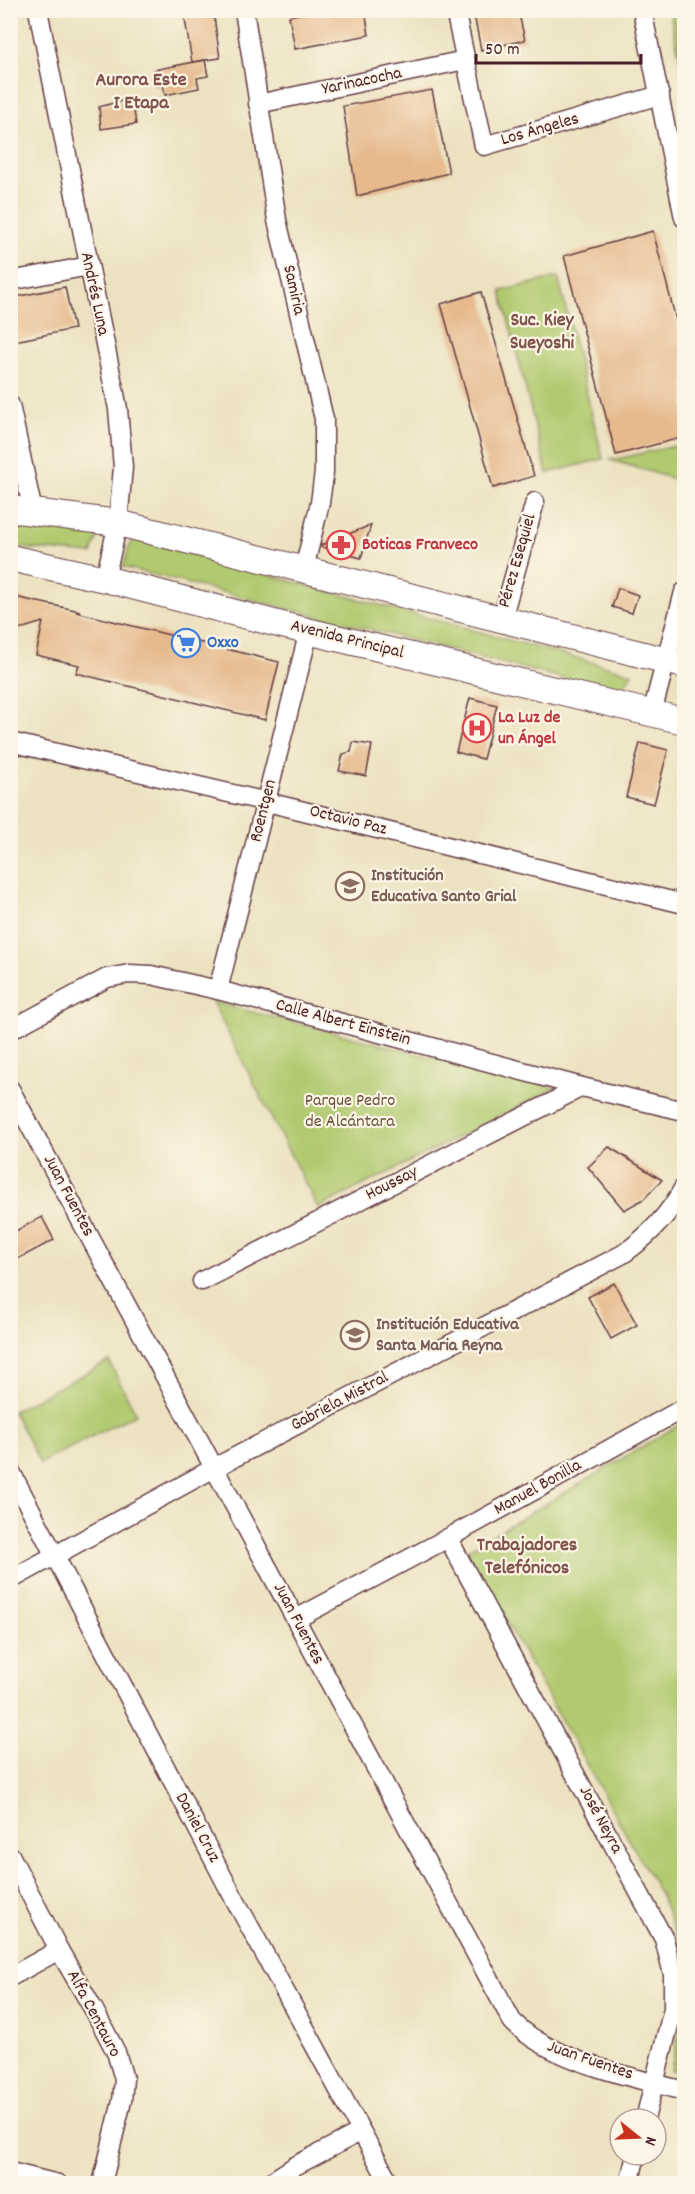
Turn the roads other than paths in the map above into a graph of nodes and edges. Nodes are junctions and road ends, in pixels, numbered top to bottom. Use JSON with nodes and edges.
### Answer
{"nodes":[{"id":1,"x":38,"y":10,"type":"edge"},
{"id":2,"x":244,"y":10,"type":"edge"},
{"id":3,"x":454,"y":10,"type":"edge"},
{"id":4,"x":642,"y":10,"type":"edge"},
{"id":5,"x":465,"y":60,"type":"junction"},
{"id":6,"x":660,"y":95,"type":"junction"},
{"id":7,"x":258,"y":104,"type":"junction"},
{"id":8,"x":684,"y":218,"type":"edge"},
{"id":9,"x":88,"y":266,"type":"junction"},
{"id":10,"x":10,"y":281,"type":"edge"},
{"id":11,"x":10,"y":405,"type":"edge"},
{"id":12,"x":535,"y":502,"type":"dead end"},
{"id":13,"x":22,"y":511,"type":"edge"},
{"id":14,"x":118,"y":523,"type":"junction"},
{"id":15,"x":10,"y":558,"type":"edge"},
{"id":16,"x":304,"y":569,"type":"junction"},
{"id":17,"x":105,"y":579,"type":"junction"},
{"id":18,"x":684,"y":592,"type":"edge"},
{"id":19,"x":502,"y":619,"type":"junction"},
{"id":20,"x":309,"y":631,"type":"junction"},
{"id":21,"x":675,"y":663,"type":"edge"},
{"id":22,"x":652,"y":713,"type":"junction"},
{"id":23,"x":684,"y":721,"type":"edge"},
{"id":24,"x":10,"y":742,"type":"edge"},
{"id":25,"x":267,"y":801,"type":"junction"},
{"id":26,"x":684,"y":904,"type":"edge"},
{"id":27,"x":218,"y":990,"type":"junction"},
{"id":28,"x":10,"y":1030,"type":"edge"},
{"id":29,"x":582,"y":1087,"type":"junction"},
{"id":30,"x":10,"y":1089,"type":"edge"},
{"id":31,"x":684,"y":1111,"type":"edge"},
{"id":32,"x":684,"y":1187,"type":"edge"},
{"id":33,"x":202,"y":1281,"type":"dead end"},
{"id":34,"x":684,"y":1408,"type":"edge"},
{"id":35,"x":216,"y":1467,"type":"junction"},
{"id":36,"x":10,"y":1470,"type":"edge"},
{"id":37,"x":448,"y":1538,"type":"junction"},
{"id":38,"x":55,"y":1556,"type":"junction"},
{"id":39,"x":10,"y":1580,"type":"edge"},
{"id":40,"x":296,"y":1619,"type":"junction"},
{"id":41,"x":10,"y":1855,"type":"edge"},
{"id":42,"x":59,"y":1950,"type":"junction"},
{"id":43,"x":10,"y":1977,"type":"edge"},
{"id":44,"x":653,"y":2083,"type":"junction"},
{"id":45,"x":684,"y":2091,"type":"edge"},
{"id":46,"x":648,"y":2107,"type":"edge"},
{"id":47,"x":360,"y":2132,"type":"junction"},
{"id":48,"x":633,"y":2167,"type":"edge"},
{"id":49,"x":13,"y":2176,"type":"edge"},
{"id":50,"x":58,"y":2184,"type":"edge"},
{"id":51,"x":102,"y":2184,"type":"edge"},
{"id":52,"x":268,"y":2184,"type":"edge"},
{"id":53,"x":390,"y":2184,"type":"edge"},
{"id":54,"x":629,"y":2184,"type":"edge"}],
"edges":[{"from":1,"to":9,"type":"street","name":"Andrés Luna"},
{"from":2,"to":7,"type":"street","name":"Samiria"},
{"from":3,"to":5,"type":"street","name":"Los Ángeles"},
{"from":4,"to":6,"type":"street"},
{"from":5,"to":6,"type":"street","name":"Los Ángeles"},
{"from":5,"to":7,"type":"street","name":"Yarinacocha"},
{"from":6,"to":8,"type":"street"},
{"from":7,"to":16,"type":"street","name":"Samiria"},
{"from":9,"to":10,"type":"street"},
{"from":9,"to":14,"type":"street","name":"Andrés Luna"},
{"from":11,"to":13,"type":"street"},
{"from":12,"to":19,"type":"street","name":"Pérez Esequiel"},
{"from":13,"to":14,"type":"main road"},
{"from":14,"to":16,"type":"main road"},
{"from":14,"to":17,"type":"street","name":"Andrés Luna"},
{"from":15,"to":17,"type":"main road","name":"Avenida Principal"},
{"from":16,"to":19,"type":"main road"},
{"from":17,"to":20,"type":"main road","name":"Avenida Principal"},
{"from":18,"to":21,"type":"street"},
{"from":19,"to":21,"type":"main road"},
{"from":20,"to":22,"type":"main road","name":"Avenida Principal"},
{"from":20,"to":25,"type":"street","name":"Roentgen"},
{"from":21,"to":22,"type":"street"},
{"from":22,"to":23,"type":"main road","name":"Avenida Principal"},
{"from":24,"to":25,"type":"street","name":"Octavio Paz"},
{"from":25,"to":26,"type":"street","name":"Octavio Paz"},
{"from":25,"to":27,"type":"street","name":"Roentgen"},
{"from":27,"to":28,"type":"street","name":"Calle Albert Einstein"},
{"from":27,"to":29,"type":"street","name":"Calle Albert Einstein"},
{"from":29,"to":31,"type":"street","name":"Calle Albert Einstein"},
{"from":29,"to":33,"type":"street","name":"Houssay"},
{"from":30,"to":35,"type":"street","name":"Juan Fuentes"},
{"from":32,"to":35,"type":"street","name":"Gabriela Mistral"},
{"from":34,"to":37,"type":"street","name":"Manuel Bonilla"},
{"from":35,"to":38,"type":"street","name":"Gabriela Mistral"},
{"from":35,"to":40,"type":"street","name":"Juan Fuentes"},
{"from":36,"to":38,"type":"street","name":"Daniel Cruz"},
{"from":37,"to":40,"type":"street","name":"Manuel Bonilla"},
{"from":37,"to":44,"type":"street","name":"José Neyra"},
{"from":38,"to":39,"type":"street","name":"Gabriela Mistral"},
{"from":38,"to":47,"type":"street","name":"Daniel Cruz"},
{"from":40,"to":44,"type":"street","name":"Juan Fuentes"},
{"from":41,"to":42,"type":"street","name":"Alfa Centauro"},
{"from":42,"to":43,"type":"street"},
{"from":42,"to":51,"type":"street","name":"Alfa Centauro"},
{"from":44,"to":45,"type":"street","name":"Juan Fuentes"},
{"from":44,"to":46,"type":"street","name":"José Neyra"},
{"from":47,"to":52,"type":"street"},
{"from":47,"to":53,"type":"street","name":"Daniel Cruz"},
{"from":48,"to":54,"type":"street"},
{"from":49,"to":50,"type":"street"}]}
